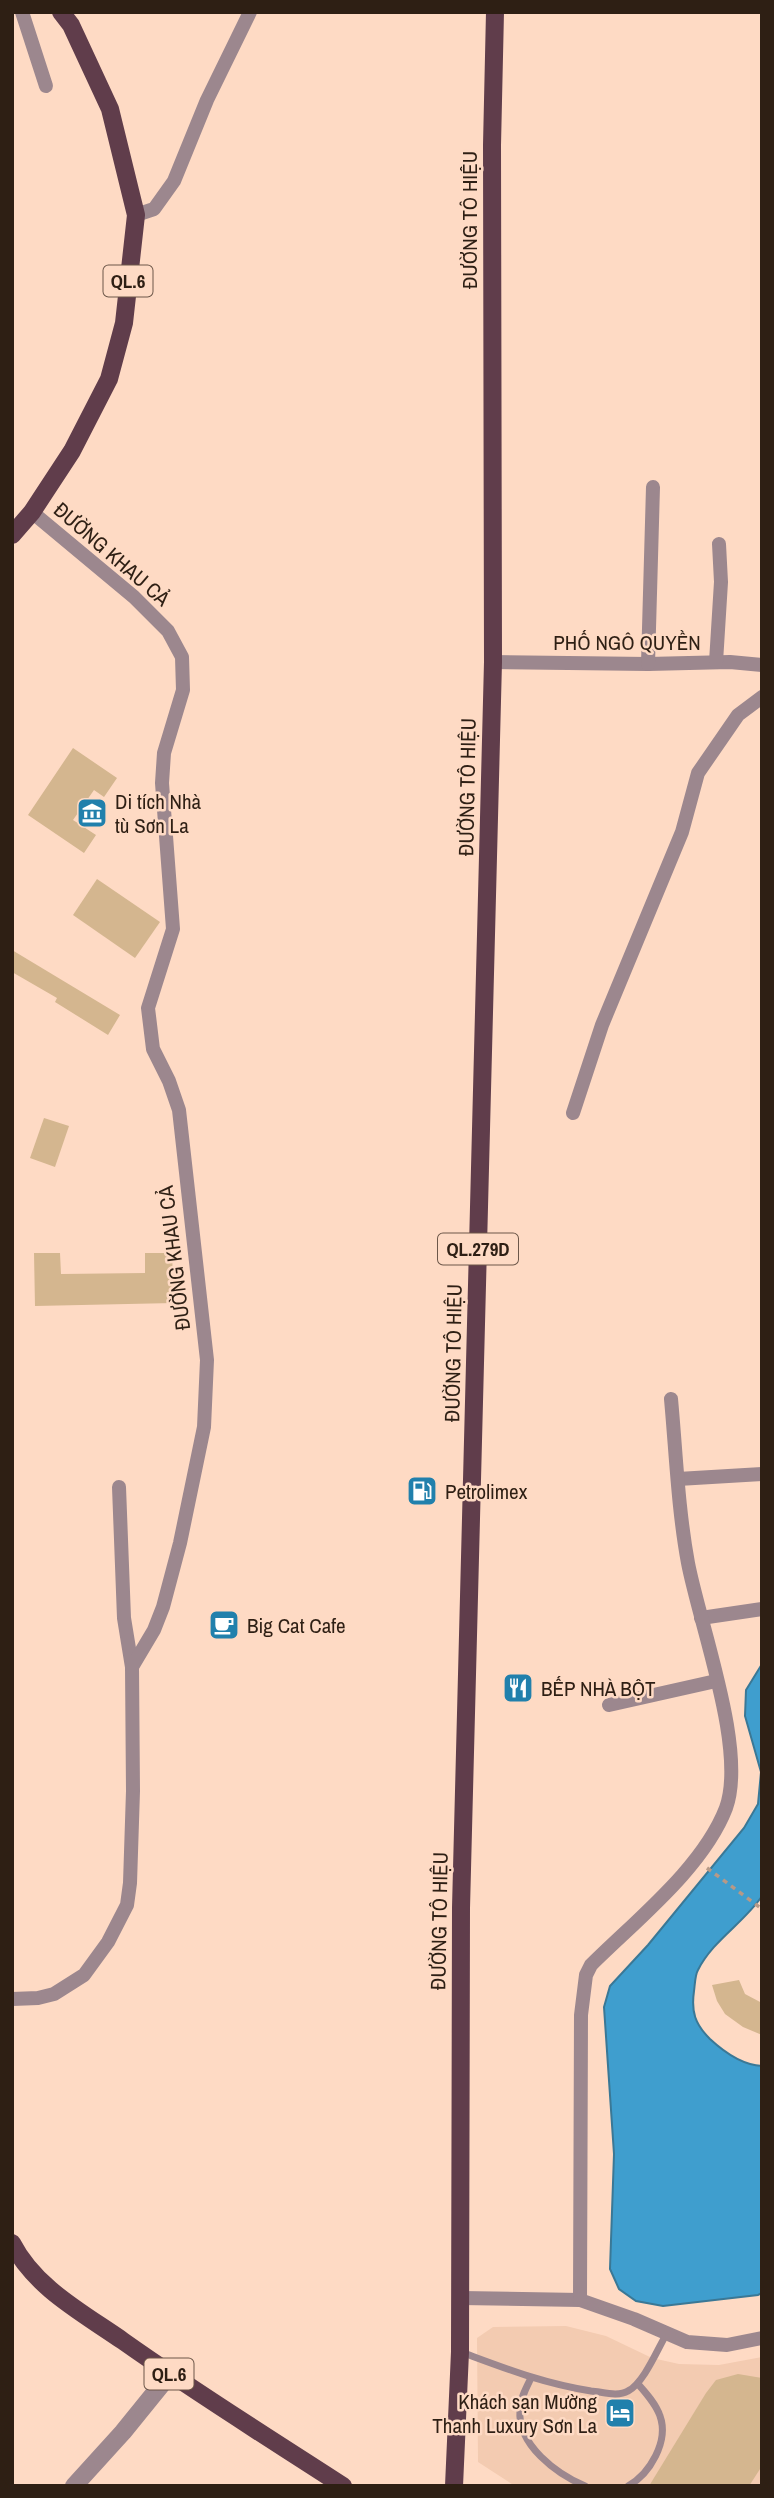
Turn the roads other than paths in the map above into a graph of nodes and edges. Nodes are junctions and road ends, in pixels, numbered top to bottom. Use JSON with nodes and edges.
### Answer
{"nodes":[{"id":1,"x":22,"y":12,"type":"edge"},
{"id":2,"x":61,"y":12,"type":"edge"},
{"id":3,"x":250,"y":12,"type":"edge"},
{"id":4,"x":495,"y":12,"type":"edge"},
{"id":5,"x":46,"y":86,"type":"dead end"},
{"id":6,"x":136,"y":215,"type":"junction"},
{"id":7,"x":653,"y":487,"type":"dead end"},
{"id":8,"x":32,"y":512,"type":"junction"},
{"id":9,"x":12,"y":535,"type":"edge"},
{"id":10,"x":719,"y":544,"type":"dead end"},
{"id":11,"x":493,"y":662,"type":"junction"},
{"id":12,"x":716,"y":662,"type":"junction"},
{"id":13,"x":648,"y":664,"type":"junction"},
{"id":14,"x":762,"y":665,"type":"edge"},
{"id":15,"x":762,"y":697,"type":"edge"},
{"id":16,"x":573,"y":1114,"type":"dead end"},
{"id":17,"x":671,"y":1399,"type":"dead end"},
{"id":18,"x":762,"y":1475,"type":"edge"},
{"id":19,"x":678,"y":1479,"type":"junction"},
{"id":20,"x":119,"y":1487,"type":"dead end"},
{"id":21,"x":762,"y":1609,"type":"edge"},
{"id":22,"x":701,"y":1618,"type":"junction"},
{"id":23,"x":132,"y":1667,"type":"junction"},
{"id":24,"x":716,"y":1681,"type":"junction"},
{"id":25,"x":609,"y":1705,"type":"dead end"},
{"id":26,"x":12,"y":1998,"type":"edge"},
{"id":27,"x":12,"y":2243,"type":"edge"},
{"id":28,"x":461,"y":2298,"type":"junction"},
{"id":29,"x":580,"y":2300,"type":"junction"},
{"id":30,"x":667,"y":2333,"type":"junction"},
{"id":31,"x":762,"y":2338,"type":"edge"},
{"id":32,"x":460,"y":2352,"type":"junction"},
{"id":33,"x":170,"y":2374,"type":"junction"},
{"id":34,"x":531,"y":2378,"type":"junction"},
{"id":35,"x":638,"y":2384,"type":"junction"},
{"id":36,"x":74,"y":2486,"type":"edge"},
{"id":37,"x":343,"y":2486,"type":"edge"},
{"id":38,"x":454,"y":2486,"type":"edge"},
{"id":39,"x":585,"y":2486,"type":"edge"},
{"id":40,"x":628,"y":2486,"type":"edge"}],
"edges":[{"from":1,"to":5,"type":"street"},
{"from":2,"to":6,"type":"main road","number":"QL.6"},
{"from":3,"to":6,"type":"street"},
{"from":4,"to":11,"type":"main road","name":"ĐƯỜNG TÔ HIỆU","number":"QL.279D"},
{"from":6,"to":8,"type":"main road","number":"QL.6"},
{"from":7,"to":13,"type":"street"},
{"from":8,"to":9,"type":"main road","number":"QL.6"},
{"from":8,"to":23,"type":"street","name":"ĐƯỜNG KHAU CẢ"},
{"from":10,"to":12,"type":"street"},
{"from":11,"to":13,"type":"street","name":"PHỐ NGÔ QUYỀN"},
{"from":11,"to":28,"type":"main road","name":"ĐƯỜNG TÔ HIỆU","number":"QL.279D"},
{"from":12,"to":13,"type":"street","name":"PHỐ NGÔ QUYỀN"},
{"from":12,"to":14,"type":"street","name":"PHỐ NGÔ QUYỀN"},
{"from":15,"to":16,"type":"street"},
{"from":17,"to":19,"type":"street"},
{"from":18,"to":19,"type":"street"},
{"from":19,"to":22,"type":"street"},
{"from":20,"to":23,"type":"street"},
{"from":21,"to":22,"type":"street"},
{"from":22,"to":24,"type":"street"},
{"from":23,"to":26,"type":"street"},
{"from":24,"to":25,"type":"street"},
{"from":24,"to":29,"type":"street"},
{"from":27,"to":33,"type":"main road","number":"QL.6"},
{"from":28,"to":29,"type":"street"},
{"from":28,"to":32,"type":"main road","name":"ĐƯỜNG TÔ HIỆU","number":"QL.279D"},
{"from":29,"to":30,"type":"street"},
{"from":30,"to":31,"type":"street"},
{"from":30,"to":35,"type":"lane"},
{"from":32,"to":34,"type":"lane"},
{"from":32,"to":38,"type":"main road","name":"ĐƯỜNG TÔ HIỆU","number":"QL.279D"},
{"from":33,"to":36,"type":"street"},
{"from":33,"to":37,"type":"main road","number":"QL.6"},
{"from":34,"to":35,"type":"lane"},
{"from":34,"to":39,"type":"lane"},
{"from":35,"to":40,"type":"lane"}]}
